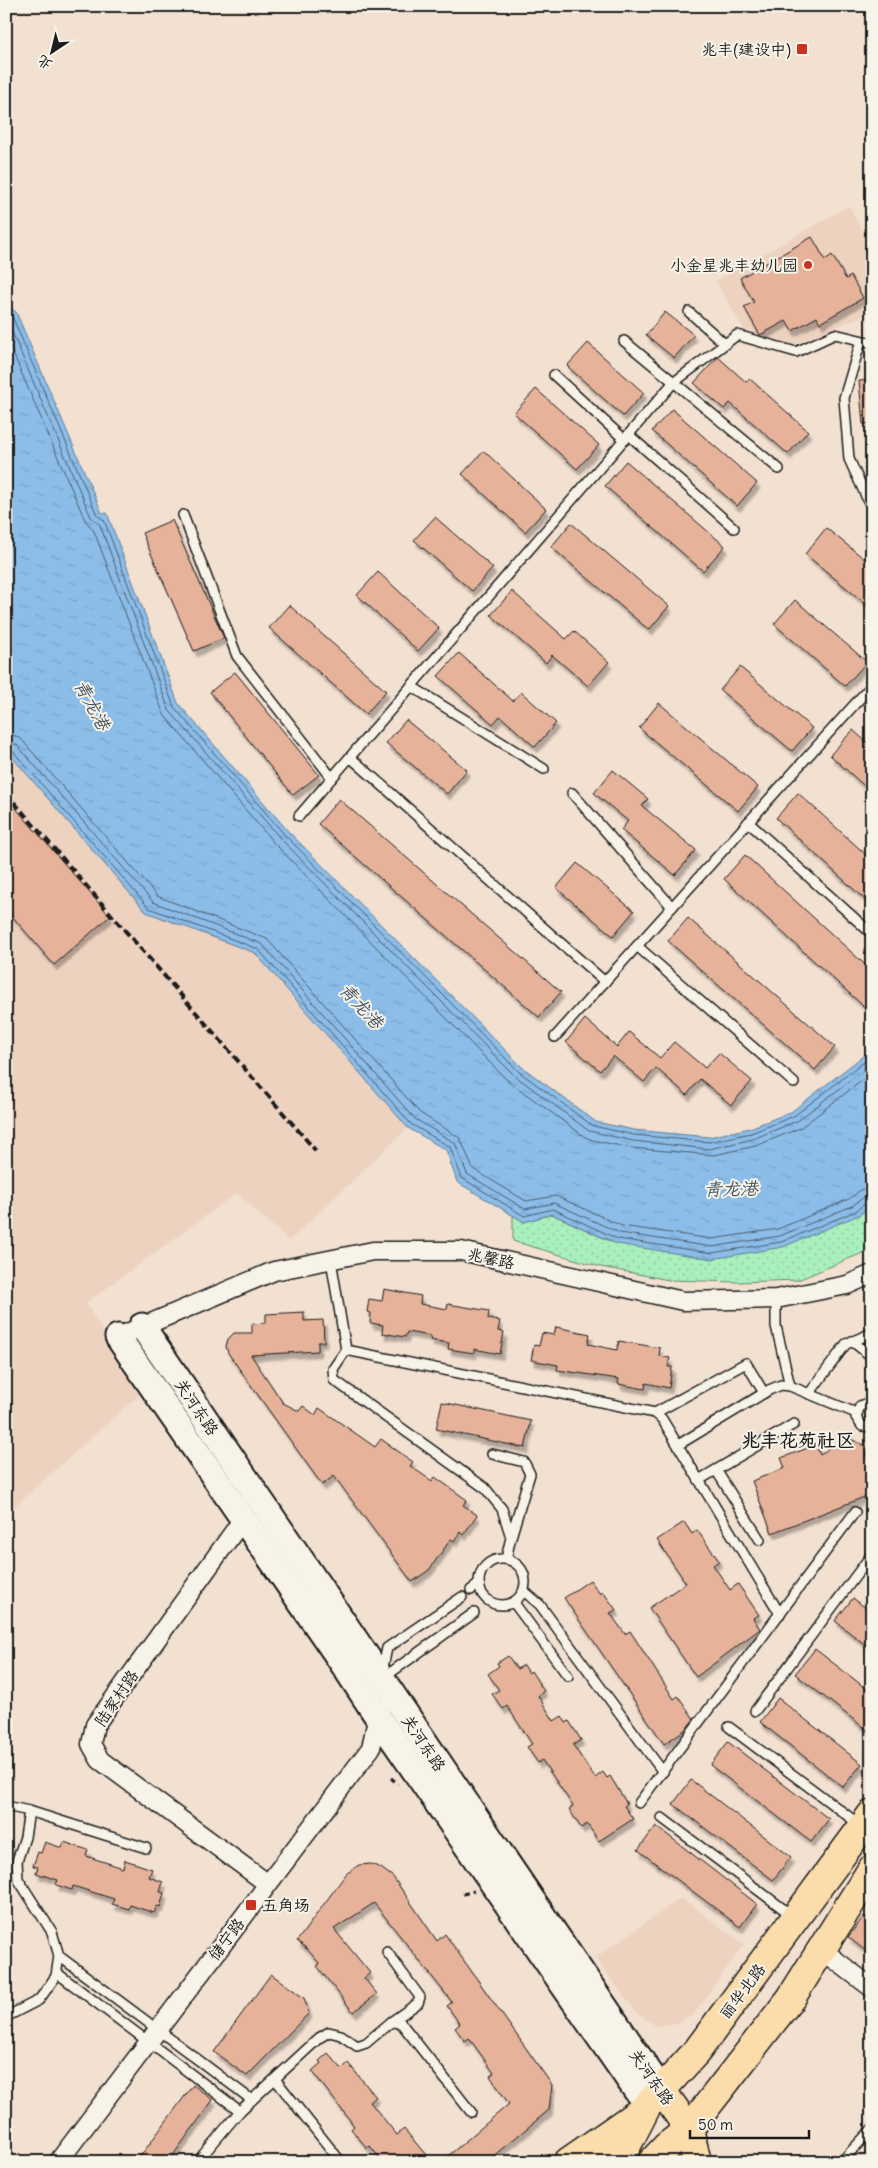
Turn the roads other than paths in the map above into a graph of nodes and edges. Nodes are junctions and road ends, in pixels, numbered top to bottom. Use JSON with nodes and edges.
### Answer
{"nodes":[{"id":1,"x":688,"y":312,"type":"dead end"},
{"id":2,"x":624,"y":341,"type":"dead end"},
{"id":3,"x":861,"y":341,"type":"junction"},
{"id":4,"x":725,"y":344,"type":"junction"},
{"id":5,"x":872,"y":344,"type":"edge"},
{"id":6,"x":554,"y":375,"type":"dead end"},
{"id":7,"x":674,"y":383,"type":"junction"},
{"id":8,"x":627,"y":437,"type":"junction"},
{"id":9,"x":779,"y":469,"type":"dead end"},
{"id":10,"x":872,"y":509,"type":"edge"},
{"id":11,"x":183,"y":515,"type":"dead end"},
{"id":12,"x":734,"y":528,"type":"dead end"},
{"id":13,"x":872,"y":685,"type":"edge"},
{"id":14,"x":411,"y":686,"type":"junction"},
{"id":15,"x":350,"y":757,"type":"junction"},
{"id":16,"x":544,"y":769,"type":"dead end"},
{"id":17,"x":332,"y":778,"type":"junction"},
{"id":18,"x":572,"y":793,"type":"dead end"},
{"id":19,"x":298,"y":816,"type":"dead end"},
{"id":20,"x":748,"y":822,"type":"junction"},
{"id":21,"x":672,"y":907,"type":"junction"},
{"id":22,"x":872,"y":934,"type":"edge"},
{"id":23,"x":637,"y":946,"type":"junction"},
{"id":24,"x":605,"y":982,"type":"junction"},
{"id":25,"x":556,"y":1037,"type":"dead end"},
{"id":26,"x":794,"y":1083,"type":"dead end"},
{"id":27,"x":331,"y":1260,"type":"junction"},
{"id":28,"x":872,"y":1274,"type":"edge"},
{"id":29,"x":776,"y":1299,"type":"junction"},
{"id":30,"x":142,"y":1326,"type":"junction"},
{"id":31,"x":872,"y":1333,"type":"edge"},
{"id":32,"x":118,"y":1336,"type":"joint"},
{"id":33,"x":852,"y":1341,"type":"junction"},
{"id":34,"x":346,"y":1350,"type":"junction"},
{"id":35,"x":872,"y":1357,"type":"edge"},
{"id":36,"x":790,"y":1386,"type":"junction"},
{"id":37,"x":764,"y":1393,"type":"junction"},
{"id":38,"x":809,"y":1394,"type":"junction"},
{"id":39,"x":872,"y":1404,"type":"edge"},
{"id":40,"x":655,"y":1413,"type":"junction"},
{"id":41,"x":856,"y":1413,"type":"junction"},
{"id":42,"x":794,"y":1424,"type":"dead end"},
{"id":43,"x":872,"y":1427,"type":"edge"},
{"id":44,"x":678,"y":1445,"type":"junction"},
{"id":45,"x":492,"y":1454,"type":"dead end"},
{"id":46,"x":716,"y":1470,"type":"junction"},
{"id":47,"x":699,"y":1480,"type":"junction"},
{"id":48,"x":855,"y":1512,"type":"dead end"},
{"id":49,"x":243,"y":1519,"type":"junction"},
{"id":50,"x":511,"y":1537,"type":"junction"},
{"id":51,"x":760,"y":1540,"type":"dead end"},
{"id":52,"x":872,"y":1554,"type":"edge"},
{"id":53,"x":506,"y":1559,"type":"junction"},
{"id":54,"x":479,"y":1584,"type":"junction"},
{"id":55,"x":470,"y":1590,"type":"dead end"},
{"id":56,"x":524,"y":1591,"type":"junction"},
{"id":57,"x":462,"y":1597,"type":"dead end"},
{"id":58,"x":514,"y":1603,"type":"junction"},
{"id":59,"x":495,"y":1604,"type":"junction"},
{"id":60,"x":482,"y":1607,"type":"dead end"},
{"id":61,"x":474,"y":1613,"type":"dead end"},
{"id":62,"x":780,"y":1614,"type":"junction"},
{"id":63,"x":568,"y":1676,"type":"dead end"},
{"id":64,"x":381,"y":1680,"type":"junction"},
{"id":65,"x":755,"y":1711,"type":"dead end"},
{"id":66,"x":379,"y":1719,"type":"junction"},
{"id":67,"x":730,"y":1727,"type":"dead end"},
{"id":68,"x":663,"y":1772,"type":"junction"},
{"id":69,"x":639,"y":1803,"type":"dead end"},
{"id":70,"x":6,"y":1806,"type":"edge"},
{"id":71,"x":29,"y":1811,"type":"junction"},
{"id":72,"x":662,"y":1818,"type":"dead end"},
{"id":73,"x":867,"y":1820,"type":"edge"},
{"id":74,"x":146,"y":1848,"type":"dead end"},
{"id":75,"x":872,"y":1869,"type":"edge"},
{"id":76,"x":268,"y":1884,"type":"junction"},
{"id":77,"x":796,"y":1919,"type":"junction"},
{"id":78,"x":822,"y":1950,"type":"junction"},
{"id":79,"x":387,"y":1952,"type":"dead end"},
{"id":80,"x":59,"y":1956,"type":"junction"},
{"id":81,"x":57,"y":1973,"type":"junction"},
{"id":82,"x":872,"y":1988,"type":"edge"},
{"id":83,"x":6,"y":2017,"type":"edge"},
{"id":84,"x":391,"y":2022,"type":"junction"},
{"id":85,"x":154,"y":2035,"type":"junction"},
{"id":86,"x":275,"y":2079,"type":"junction"},
{"id":87,"x":654,"y":2099,"type":"junction"},
{"id":88,"x":252,"y":2100,"type":"junction"},
{"id":89,"x":240,"y":2111,"type":"junction"},
{"id":90,"x":471,"y":2112,"type":"dead end"},
{"id":91,"x":689,"y":2129,"type":"junction"},
{"id":92,"x":872,"y":2129,"type":"edge"},
{"id":93,"x":660,"y":2158,"type":"edge"},
{"id":94,"x":58,"y":2162,"type":"edge"},
{"id":95,"x":197,"y":2162,"type":"edge"},
{"id":96,"x":341,"y":2162,"type":"edge"},
{"id":97,"x":568,"y":2162,"type":"edge"},
{"id":98,"x":608,"y":2162,"type":"edge"},
{"id":99,"x":697,"y":2162,"type":"edge"},
{"id":100,"x":841,"y":2162,"type":"edge"}],
"edges":[{"from":1,"to":4,"type":"lane"},
{"from":2,"to":7,"type":"lane"},
{"from":3,"to":4,"type":"lane"},
{"from":3,"to":5,"type":"lane"},
{"from":3,"to":10,"type":"lane"},
{"from":4,"to":7,"type":"lane"},
{"from":6,"to":8,"type":"lane"},
{"from":7,"to":8,"type":"lane"},
{"from":7,"to":9,"type":"lane"},
{"from":8,"to":12,"type":"lane"},
{"from":8,"to":14,"type":"lane"},
{"from":11,"to":17,"type":"lane"},
{"from":13,"to":20,"type":"lane"},
{"from":14,"to":15,"type":"lane"},
{"from":14,"to":16,"type":"lane"},
{"from":15,"to":17,"type":"lane"},
{"from":15,"to":24,"type":"lane"},
{"from":17,"to":19,"type":"lane"},
{"from":18,"to":21,"type":"lane"},
{"from":20,"to":21,"type":"lane"},
{"from":20,"to":22,"type":"lane"},
{"from":21,"to":23,"type":"lane"},
{"from":23,"to":24,"type":"lane"},
{"from":23,"to":26,"type":"lane"},
{"from":24,"to":25,"type":"lane"},
{"from":27,"to":29,"type":"street","name":"兆馨路"},
{"from":27,"to":30,"type":"street","name":"兆馨路"},
{"from":27,"to":34,"type":"lane"},
{"from":28,"to":29,"type":"street","name":"兆馨路"},
{"from":29,"to":36,"type":"lane"},
{"from":30,"to":32,"type":"street","name":"兆馨路"},
{"from":30,"to":64,"type":"main road","name":"关河东路"},
{"from":31,"to":33,"type":"lane"},
{"from":32,"to":49,"type":"main road","name":"关河东路"},
{"from":33,"to":35,"type":"lane"},
{"from":33,"to":38,"type":"lane"},
{"from":34,"to":40,"type":"lane"},
{"from":34,"to":50,"type":"lane"},
{"from":36,"to":37,"type":"lane"},
{"from":36,"to":38,"type":"lane"},
{"from":37,"to":40,"type":"lane"},
{"from":37,"to":44,"type":"lane"},
{"from":38,"to":41,"type":"lane"},
{"from":39,"to":41,"type":"lane"},
{"from":40,"to":44,"type":"lane"},
{"from":41,"to":43,"type":"lane"},
{"from":42,"to":46,"type":"lane"},
{"from":44,"to":47,"type":"lane"},
{"from":45,"to":50,"type":"lane"},
{"from":46,"to":47,"type":"lane"},
{"from":46,"to":51,"type":"lane"},
{"from":47,"to":62,"type":"lane"},
{"from":48,"to":62,"type":"lane"},
{"from":49,"to":66,"type":"main road","name":"关河东路"},
{"from":49,"to":76,"type":"street","name":"陆家村路"},
{"from":50,"to":53,"type":"lane"},
{"from":52,"to":65,"type":"lane"},
{"from":53,"to":54,"type":"lane"},
{"from":53,"to":56,"type":"lane"},
{"from":54,"to":55,"type":"lane"},
{"from":54,"to":59,"type":"lane"},
{"from":56,"to":58,"type":"lane"},
{"from":56,"to":68,"type":"lane"},
{"from":57,"to":64,"type":"lane"},
{"from":58,"to":59,"type":"lane"},
{"from":58,"to":63,"type":"lane"},
{"from":59,"to":60,"type":"lane"},
{"from":61,"to":64,"type":"lane"},
{"from":62,"to":68,"type":"lane"},
{"from":64,"to":66,"type":"street","name":"储宁路"},
{"from":64,"to":87,"type":"main road","name":"关河东路"},
{"from":66,"to":76,"type":"street","name":"储宁路"},
{"from":66,"to":87,"type":"main road","name":"关河东路"},
{"from":67,"to":73,"type":"lane"},
{"from":68,"to":69,"type":"lane"},
{"from":70,"to":71,"type":"lane"},
{"from":71,"to":74,"type":"lane"},
{"from":71,"to":80,"type":"lane"},
{"from":72,"to":77,"type":"lane"},
{"from":73,"to":77,"type":"main road","name":"丽华北路"},
{"from":75,"to":78,"type":"main road"},
{"from":76,"to":85,"type":"street","name":"储宁路"},
{"from":77,"to":87,"type":"main road","name":"丽华北路"},
{"from":78,"to":82,"type":"street"},
{"from":78,"to":91,"type":"main road"},
{"from":79,"to":84,"type":"lane"},
{"from":80,"to":81,"type":"lane"},
{"from":80,"to":85,"type":"lane"},
{"from":81,"to":83,"type":"lane"},
{"from":81,"to":85,"type":"lane"},
{"from":84,"to":86,"type":"lane"},
{"from":84,"to":90,"type":"lane"},
{"from":85,"to":88,"type":"lane"},
{"from":85,"to":89,"type":"lane"},
{"from":85,"to":94,"type":"street","name":"储宁路"},
{"from":86,"to":88,"type":"lane"},
{"from":86,"to":96,"type":"lane"},
{"from":87,"to":91,"type":"main road","name":"关河东路"},
{"from":87,"to":93,"type":"main road","name":"关河东路"},
{"from":87,"to":97,"type":"main road"},
{"from":87,"to":98,"type":"main road","name":"丽华北路"},
{"from":88,"to":89,"type":"lane"},
{"from":89,"to":95,"type":"lane"},
{"from":91,"to":93,"type":"main road"},
{"from":91,"to":99,"type":"main road","name":"关河东路"},
{"from":92,"to":100,"type":"lane"}]}
